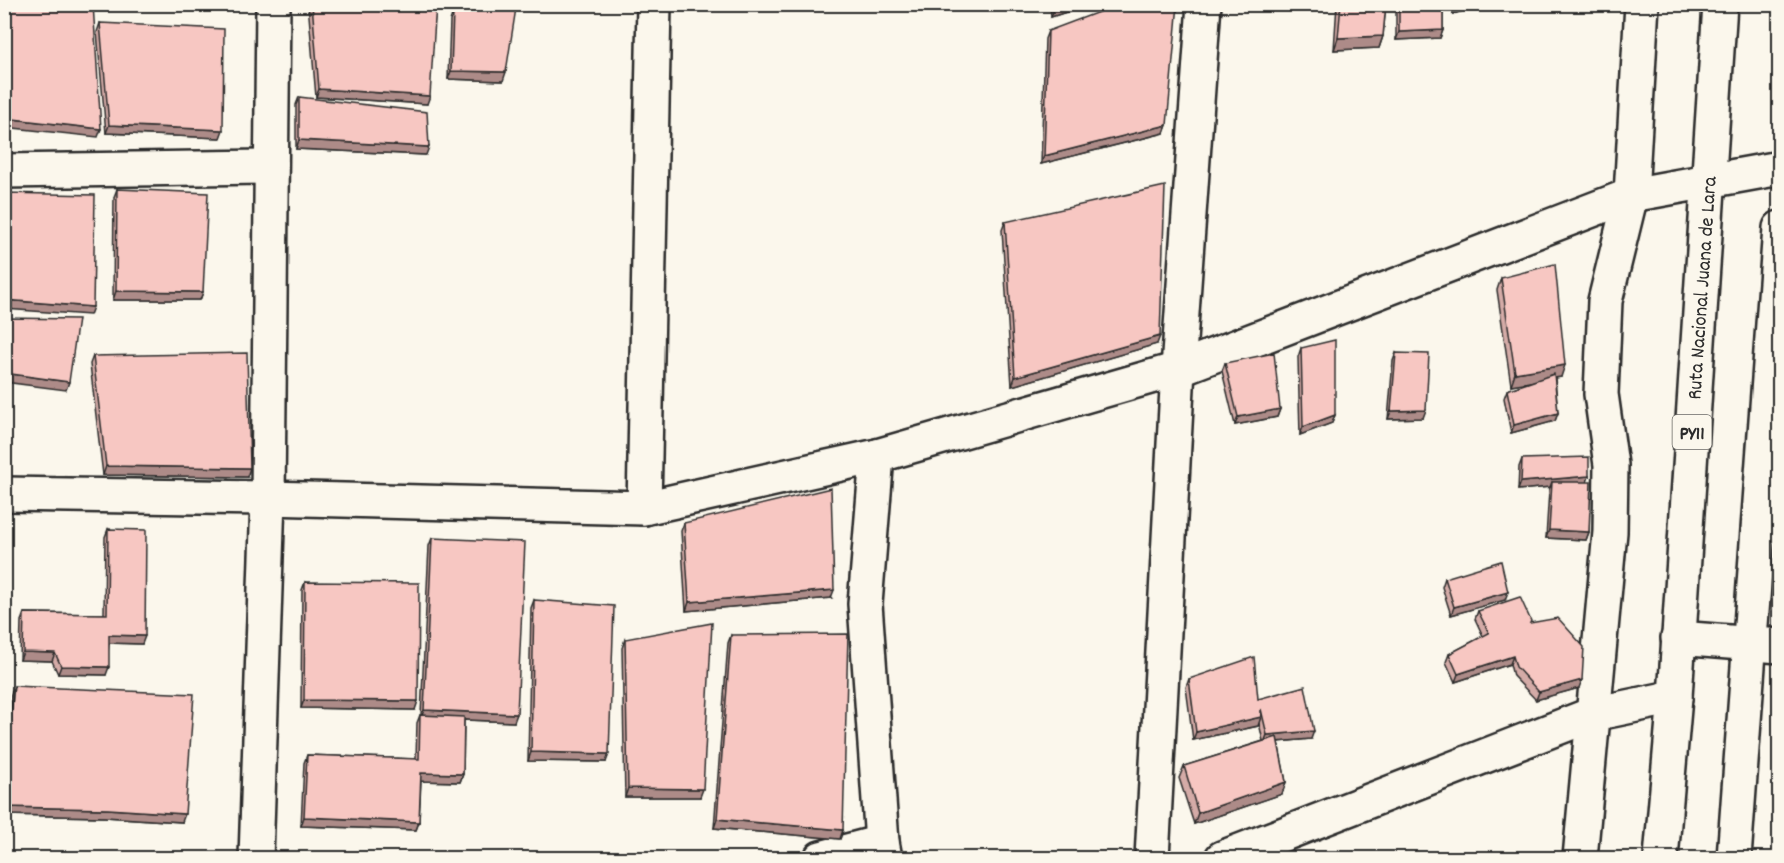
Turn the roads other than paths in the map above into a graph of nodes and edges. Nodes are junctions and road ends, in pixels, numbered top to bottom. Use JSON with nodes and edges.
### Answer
{"nodes":[{"id":1,"x":273,"y":4,"type":"edge"},
{"id":2,"x":654,"y":4,"type":"edge"},
{"id":3,"x":1204,"y":4,"type":"edge"},
{"id":4,"x":1642,"y":4,"type":"edge"},
{"id":5,"x":1720,"y":4,"type":"edge"},
{"id":6,"x":270,"y":167,"type":"junction"},
{"id":7,"x":1779,"y":168,"type":"edge"},
{"id":8,"x":4,"y":171,"type":"edge"},
{"id":9,"x":1707,"y":181,"type":"junction"},
{"id":10,"x":1631,"y":195,"type":"junction"},
{"id":11,"x":1779,"y":228,"type":"edge"},
{"id":12,"x":1178,"y":369,"type":"junction"},
{"id":13,"x":878,"y":456,"type":"junction"},
{"id":14,"x":4,"y":494,"type":"edge"},
{"id":15,"x":268,"y":498,"type":"junction"},
{"id":16,"x":644,"y":508,"type":"junction"},
{"id":17,"x":1678,"y":638,"type":"junction"},
{"id":18,"x":1765,"y":645,"type":"edge"},
{"id":19,"x":1675,"y":697,"type":"junction"},
{"id":20,"x":1593,"y":714,"type":"junction"},
{"id":21,"x":884,"y":850,"type":"edge"},
{"id":22,"x":256,"y":858,"type":"edge"},
{"id":23,"x":821,"y":858,"type":"edge"},
{"id":24,"x":1152,"y":858,"type":"edge"},
{"id":25,"x":1222,"y":858,"type":"edge"},
{"id":26,"x":1580,"y":858,"type":"edge"},
{"id":27,"x":1661,"y":858,"type":"edge"},
{"id":28,"x":1734,"y":858,"type":"edge"}],
"edges":[{"from":1,"to":6,"type":"main road"},
{"from":2,"to":16,"type":"main road"},
{"from":3,"to":12,"type":"main road"},
{"from":4,"to":10,"type":"main road"},
{"from":5,"to":9,"type":"main road","name":"Ruta Nacional Juana de Lara","number":"PY11"},
{"from":6,"to":8,"type":"main road"},
{"from":6,"to":15,"type":"main road"},
{"from":7,"to":9,"type":"main road"},
{"from":9,"to":10,"type":"main road"},
{"from":9,"to":17,"type":"main road","name":"Ruta Nacional Juana de Lara","number":"PY11"},
{"from":10,"to":12,"type":"main road"},
{"from":10,"to":20,"type":"main road"},
{"from":11,"to":18,"type":"main road"},
{"from":12,"to":13,"type":"main road"},
{"from":12,"to":24,"type":"main road"},
{"from":13,"to":16,"type":"main road"},
{"from":13,"to":21,"type":"main road"},
{"from":14,"to":15,"type":"main road"},
{"from":15,"to":16,"type":"main road"},
{"from":15,"to":22,"type":"main road"},
{"from":17,"to":18,"type":"main road"},
{"from":17,"to":19,"type":"main road","name":"Ruta Nacional Juana de Lara","number":"PY11"},
{"from":18,"to":28,"type":"main road"},
{"from":19,"to":20,"type":"main road"},
{"from":19,"to":27,"type":"main road","name":"Ruta Nacional Juana de Lara","number":"PY11"},
{"from":20,"to":25,"type":"main road"},
{"from":20,"to":26,"type":"main road"},
{"from":21,"to":23,"type":"main road"}]}
